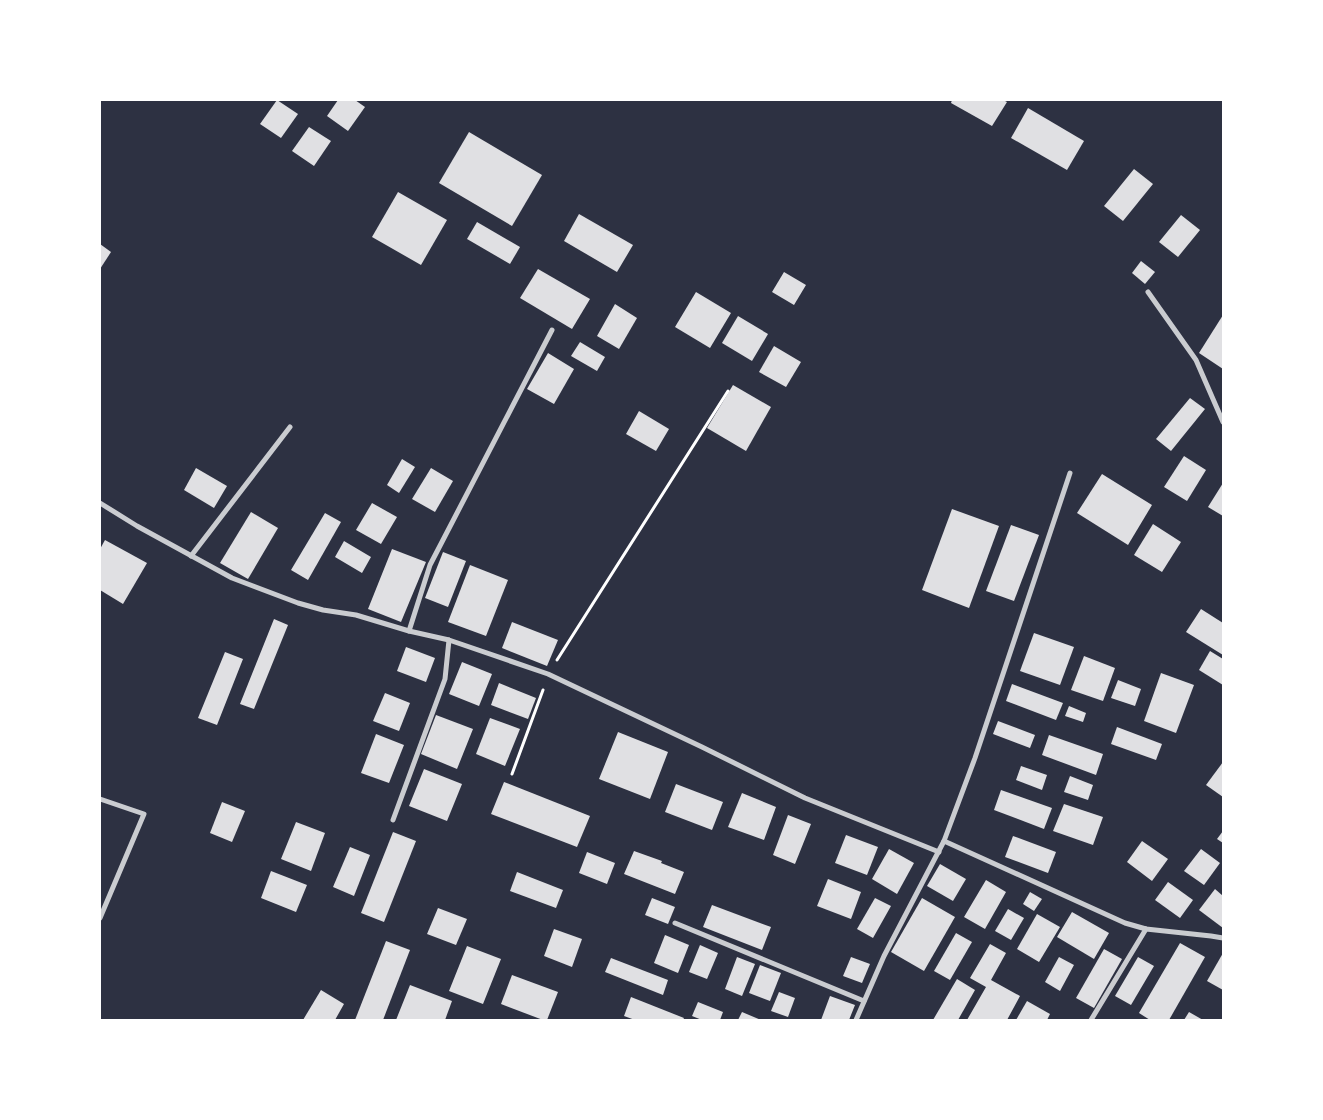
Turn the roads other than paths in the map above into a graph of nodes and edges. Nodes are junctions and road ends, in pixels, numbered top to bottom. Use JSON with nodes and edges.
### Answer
{"nodes":[{"id":1,"x":1148,"y":292,"type":"dead end"},
{"id":2,"x":552,"y":330,"type":"dead end"},
{"id":3,"x":1223,"y":422,"type":"edge"},
{"id":4,"x":290,"y":427,"type":"dead end"},
{"id":5,"x":1070,"y":473,"type":"dead end"},
{"id":6,"x":100,"y":503,"type":"edge"},
{"id":7,"x":190,"y":556,"type":"junction"},
{"id":8,"x":409,"y":631,"type":"junction"},
{"id":9,"x":449,"y":640,"type":"junction"},
{"id":10,"x":100,"y":799,"type":"edge"},
{"id":11,"x":393,"y":820,"type":"dead end"},
{"id":12,"x":944,"y":841,"type":"junction"},
{"id":13,"x":938,"y":852,"type":"junction"},
{"id":14,"x":100,"y":918,"type":"edge"},
{"id":15,"x":675,"y":923,"type":"dead end"},
{"id":16,"x":1146,"y":929,"type":"junction"},
{"id":17,"x":1223,"y":938,"type":"edge"},
{"id":18,"x":864,"y":1001,"type":"junction"},
{"id":19,"x":856,"y":1020,"type":"edge"},
{"id":20,"x":1091,"y":1020,"type":"edge"}],
"edges":[{"from":1,"to":3,"type":"street"},
{"from":2,"to":8,"type":"street"},
{"from":4,"to":7,"type":"street"},
{"from":5,"to":12,"type":"street"},
{"from":6,"to":7,"type":"street"},
{"from":7,"to":8,"type":"street"},
{"from":8,"to":9,"type":"street"},
{"from":9,"to":11,"type":"street"},
{"from":9,"to":13,"type":"street"},
{"from":10,"to":14,"type":"street"},
{"from":12,"to":13,"type":"street"},
{"from":12,"to":16,"type":"street"},
{"from":13,"to":18,"type":"street"},
{"from":15,"to":18,"type":"street"},
{"from":16,"to":17,"type":"street"},
{"from":16,"to":20,"type":"street"},
{"from":18,"to":19,"type":"street"}]}
